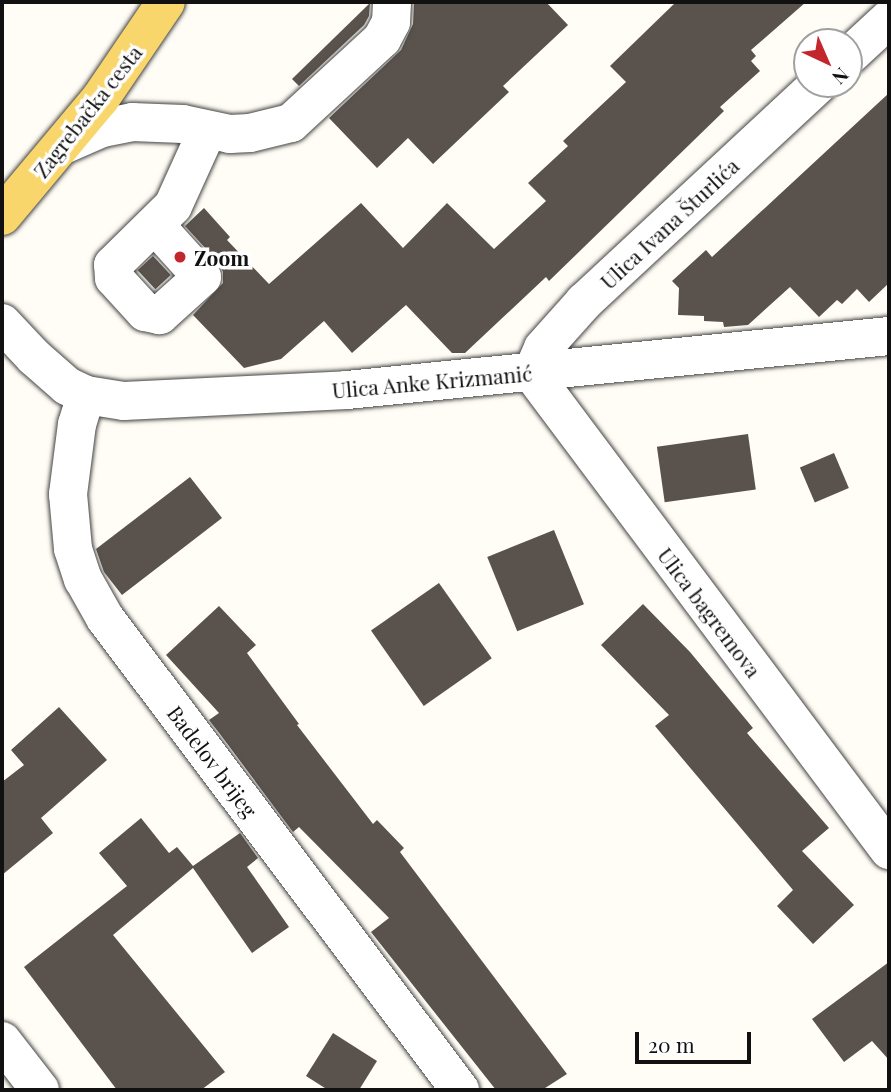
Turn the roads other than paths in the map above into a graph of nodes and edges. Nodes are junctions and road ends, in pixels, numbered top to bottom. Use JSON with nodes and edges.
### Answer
{"nodes":[{"id":1,"x":166,"y":2,"type":"edge"},
{"id":2,"x":392,"y":2,"type":"edge"},
{"id":3,"x":889,"y":19,"type":"edge"},
{"id":4,"x":863,"y":43,"type":"edge"},
{"id":5,"x":804,"y":98,"type":"edge"},
{"id":6,"x":207,"y":131,"type":"junction"},
{"id":7,"x":63,"y":145,"type":"junction"},
{"id":8,"x":2,"y":216,"type":"edge"},
{"id":9,"x":155,"y":225,"type":"dead end"},
{"id":10,"x":2,"y":323,"type":"edge"},
{"id":11,"x":889,"y":337,"type":"edge"},
{"id":12,"x":532,"y":373,"type":"junction"},
{"id":13,"x":86,"y":395,"type":"junction"},
{"id":14,"x":889,"y":850,"type":"edge"},
{"id":15,"x":2,"y":1041,"type":"edge"},
{"id":16,"x":40,"y":1090,"type":"edge"},
{"id":17,"x":460,"y":1090,"type":"edge"}],
"edges":[{"from":1,"to":7,"type":"main road","name":"Zagrebačka cesta"},
{"from":2,"to":6,"type":"street"},
{"from":3,"to":4,"type":"street"},
{"from":5,"to":12,"type":"street","name":"Ulica Ivana Šturlića"},
{"from":6,"to":7,"type":"street"},
{"from":6,"to":9,"type":"street"},
{"from":7,"to":8,"type":"main road","name":"Zagrebačka cesta"},
{"from":10,"to":13,"type":"street","name":"Ulica Anke Krizmanić"},
{"from":11,"to":12,"type":"street","name":"Ulica Anke Krizmanić"},
{"from":12,"to":13,"type":"street","name":"Ulica Anke Krizmanić"},
{"from":12,"to":14,"type":"street","name":"Ulica bagremova"},
{"from":13,"to":17,"type":"street","name":"Badelov brijeg"},
{"from":15,"to":16,"type":"street"}]}
